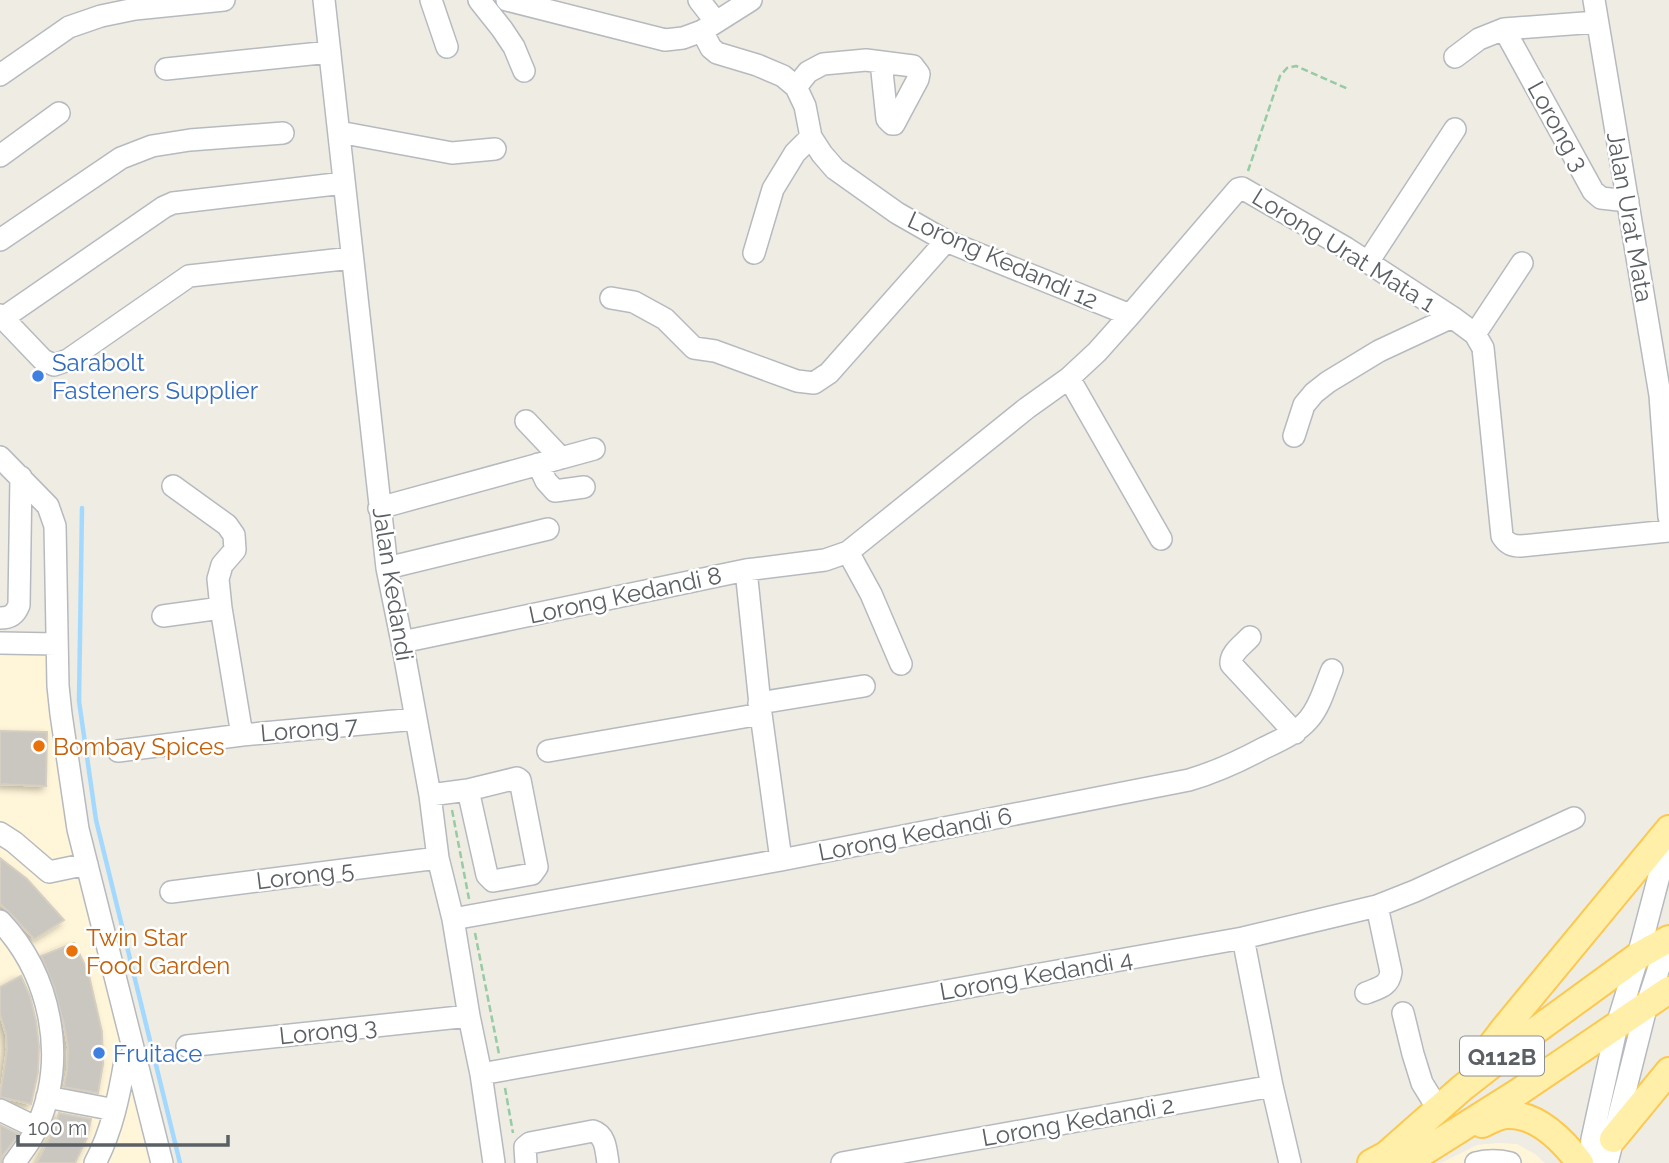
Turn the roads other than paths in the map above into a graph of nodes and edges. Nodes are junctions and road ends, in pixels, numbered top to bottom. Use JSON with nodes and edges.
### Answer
{"nodes":[{"id":1,"x":224,"y":0,"type":"edge"},
{"id":2,"x":324,"y":0,"type":"edge"},
{"id":3,"x":341,"y":0,"type":"edge"},
{"id":4,"x":431,"y":0,"type":"edge"},
{"id":5,"x":479,"y":0,"type":"edge"},
{"id":6,"x":507,"y":0,"type":"edge"},
{"id":7,"x":699,"y":0,"type":"edge"},
{"id":8,"x":751,"y":0,"type":"edge"},
{"id":9,"x":1594,"y":0,"type":"edge"},
{"id":10,"x":543,"y":4,"type":"edge"},
{"id":11,"x":327,"y":22,"type":"junction"},
{"id":12,"x":1597,"y":22,"type":"junction"},
{"id":13,"x":709,"y":26,"type":"junction"},
{"id":14,"x":1504,"y":29,"type":"junction"},
{"id":15,"x":447,"y":47,"type":"dead end"},
{"id":16,"x":330,"y":52,"type":"junction"},
{"id":17,"x":1455,"y":57,"type":"dead end"},
{"id":18,"x":880,"y":62,"type":"dead end"},
{"id":19,"x":166,"y":69,"type":"dead end"},
{"id":20,"x":524,"y":71,"type":"dead end"},
{"id":21,"x":0,"y":75,"type":"edge"},
{"id":22,"x":796,"y":87,"type":"junction"},
{"id":23,"x":59,"y":113,"type":"dead end"},
{"id":24,"x":1455,"y":129,"type":"dead end"},
{"id":25,"x":339,"y":132,"type":"junction"},
{"id":26,"x":283,"y":133,"type":"dead end"},
{"id":27,"x":811,"y":137,"type":"junction"},
{"id":28,"x":495,"y":149,"type":"dead end"},
{"id":29,"x":0,"y":156,"type":"edge"},
{"id":30,"x":344,"y":183,"type":"junction"},
{"id":31,"x":1628,"y":201,"type":"junction"},
{"id":32,"x":0,"y":240,"type":"edge"},
{"id":33,"x":946,"y":241,"type":"junction"},
{"id":34,"x":754,"y":253,"type":"dead end"},
{"id":35,"x":352,"y":258,"type":"junction"},
{"id":36,"x":1368,"y":262,"type":"junction"},
{"id":37,"x":1522,"y":263,"type":"dead end"},
{"id":38,"x":611,"y":298,"type":"dead end"},
{"id":39,"x":1130,"y":315,"type":"junction"},
{"id":40,"x":2,"y":317,"type":"edge"},
{"id":41,"x":1452,"y":317,"type":"junction"},
{"id":42,"x":1475,"y":334,"type":"junction"},
{"id":43,"x":1069,"y":378,"type":"junction"},
{"id":44,"x":1665,"y":395,"type":"edge"},
{"id":45,"x":526,"y":421,"type":"dead end"},
{"id":46,"x":1666,"y":425,"type":"edge"},
{"id":47,"x":1294,"y":436,"type":"dead end"},
{"id":48,"x":594,"y":449,"type":"dead end"},
{"id":49,"x":0,"y":457,"type":"edge"},
{"id":50,"x":561,"y":458,"type":"junction"},
{"id":51,"x":538,"y":464,"type":"junction"},
{"id":52,"x":20,"y":477,"type":"junction"},
{"id":53,"x":173,"y":486,"type":"dead end"},
{"id":54,"x":584,"y":487,"type":"dead end"},
{"id":55,"x":379,"y":508,"type":"junction"},
{"id":56,"x":1669,"y":517,"type":"edge"},
{"id":57,"x":548,"y":529,"type":"dead end"},
{"id":58,"x":1669,"y":531,"type":"edge"},
{"id":59,"x":1161,"y":539,"type":"dead end"},
{"id":60,"x":848,"y":552,"type":"junction"},
{"id":61,"x":387,"y":568,"type":"junction"},
{"id":62,"x":746,"y":570,"type":"junction"},
{"id":63,"x":221,"y":608,"type":"junction"},
{"id":64,"x":163,"y":616,"type":"dead end"},
{"id":65,"x":0,"y":618,"type":"edge"},
{"id":66,"x":1250,"y":637,"type":"dead end"},
{"id":67,"x":402,"y":642,"type":"junction"},
{"id":68,"x":0,"y":643,"type":"edge"},
{"id":69,"x":57,"y":643,"type":"junction"},
{"id":70,"x":901,"y":664,"type":"dead end"},
{"id":71,"x":1332,"y":670,"type":"dead end"},
{"id":72,"x":864,"y":686,"type":"dead end"},
{"id":73,"x":760,"y":708,"type":"junction"},
{"id":74,"x":416,"y":719,"type":"junction"},
{"id":75,"x":1295,"y":733,"type":"junction"},
{"id":76,"x":242,"y":735,"type":"junction"},
{"id":77,"x":118,"y":751,"type":"dead end"},
{"id":78,"x":548,"y":751,"type":"dead end"},
{"id":79,"x":449,"y":793,"type":"junction"},
{"id":80,"x":1574,"y":818,"type":"dead end"},
{"id":81,"x":1669,"y":829,"type":"edge"},
{"id":82,"x":0,"y":833,"type":"edge"},
{"id":83,"x":1669,"y":838,"type":"edge"},
{"id":84,"x":438,"y":858,"type":"junction"},
{"id":85,"x":781,"y":860,"type":"junction"},
{"id":86,"x":87,"y":864,"type":"junction"},
{"id":87,"x":171,"y":892,"type":"dead end"},
{"id":88,"x":1377,"y":906,"type":"junction"},
{"id":89,"x":463,"y":917,"type":"junction"},
{"id":90,"x":0,"y":921,"type":"edge"},
{"id":91,"x":1243,"y":938,"type":"junction"},
{"id":92,"x":1669,"y":938,"type":"edge"},
{"id":93,"x":1638,"y":956,"type":"junction"},
{"id":94,"x":1366,"y":993,"type":"dead end"},
{"id":95,"x":1658,"y":997,"type":"edge"},
{"id":96,"x":1403,"y":1013,"type":"dead end"},
{"id":97,"x":469,"y":1016,"type":"junction"},
{"id":98,"x":1617,"y":1025,"type":"junction"},
{"id":99,"x":187,"y":1046,"type":"dead end"},
{"id":100,"x":136,"y":1058,"type":"junction"},
{"id":101,"x":1669,"y":1071,"type":"edge"},
{"id":102,"x":491,"y":1072,"type":"junction"},
{"id":103,"x":1272,"y":1086,"type":"junction"},
{"id":104,"x":1462,"y":1088,"type":"junction"},
{"id":105,"x":47,"y":1097,"type":"junction"},
{"id":106,"x":1438,"y":1109,"type":"junction"},
{"id":107,"x":0,"y":1110,"type":"edge"},
{"id":108,"x":115,"y":1110,"type":"junction"},
{"id":109,"x":37,"y":1128,"type":"junction"},
{"id":110,"x":1434,"y":1145,"type":"junction"},
{"id":111,"x":1610,"y":1151,"type":"edge"},
{"id":112,"x":488,"y":1162,"type":"edge"},
{"id":113,"x":14,"y":1163,"type":"edge"},
{"id":114,"x":95,"y":1163,"type":"edge"},
{"id":115,"x":162,"y":1163,"type":"edge"},
{"id":116,"x":526,"y":1163,"type":"edge"},
{"id":117,"x":608,"y":1163,"type":"edge"},
{"id":118,"x":842,"y":1163,"type":"edge"},
{"id":119,"x":1290,"y":1163,"type":"edge"},
{"id":120,"x":1371,"y":1163,"type":"edge"},
{"id":121,"x":1406,"y":1163,"type":"edge"},
{"id":122,"x":1476,"y":1163,"type":"edge"},
{"id":123,"x":1510,"y":1163,"type":"edge"},
{"id":124,"x":1580,"y":1163,"type":"edge"},
{"id":125,"x":1589,"y":1163,"type":"edge"}],
"edges":[{"from":1,"to":21,"type":"street"},
{"from":2,"to":11,"type":"street","name":"Jalan Kedandi"},
{"from":3,"to":11,"type":"street"},
{"from":4,"to":15,"type":"street"},
{"from":5,"to":20,"type":"street"},
{"from":6,"to":10,"type":"street"},
{"from":7,"to":13,"type":"street"},
{"from":8,"to":13,"type":"street"},
{"from":9,"to":12,"type":"street","name":"Jalan Urat Mata"},
{"from":10,"to":13,"type":"street"},
{"from":11,"to":16,"type":"street","name":"Jalan Kedandi"},
{"from":12,"to":14,"type":"street"},
{"from":12,"to":31,"type":"street","name":"Jalan Urat Mata"},
{"from":13,"to":22,"type":"street"},
{"from":14,"to":17,"type":"street"},
{"from":14,"to":31,"type":"street","name":"Lorong 3"},
{"from":16,"to":19,"type":"street"},
{"from":16,"to":25,"type":"street","name":"Jalan Kedandi"},
{"from":18,"to":22,"type":"street"},
{"from":22,"to":27,"type":"street","name":"Lorong Kedandi 12"},
{"from":23,"to":29,"type":"street"},
{"from":24,"to":36,"type":"street"},
{"from":25,"to":28,"type":"street"},
{"from":25,"to":30,"type":"street","name":"Jalan Kedandi"},
{"from":26,"to":32,"type":"street"},
{"from":27,"to":33,"type":"street","name":"Lorong Kedandi 12"},
{"from":27,"to":34,"type":"street"},
{"from":30,"to":35,"type":"street","name":"Jalan Kedandi"},
{"from":30,"to":40,"type":"street"},
{"from":31,"to":44,"type":"street","name":"Jalan Urat Mata"},
{"from":33,"to":38,"type":"street"},
{"from":33,"to":39,"type":"street","name":"Lorong Kedandi 12"},
{"from":35,"to":40,"type":"street"},
{"from":35,"to":55,"type":"street","name":"Jalan Kedandi"},
{"from":36,"to":39,"type":"street","name":"Lorong Urat Mata 1"},
{"from":36,"to":41,"type":"street","name":"Lorong Urat Mata 1"},
{"from":37,"to":42,"type":"street"},
{"from":39,"to":43,"type":"street","name":"Lorong Urat Mata 1"},
{"from":41,"to":42,"type":"street","name":"Lorong Urat Mata 1"},
{"from":41,"to":47,"type":"street"},
{"from":42,"to":58,"type":"street"},
{"from":43,"to":59,"type":"street"},
{"from":43,"to":60,"type":"street","name":"Lorong Urat Mata 1"},
{"from":44,"to":46,"type":"street","name":"Jalan Urat Mata"},
{"from":45,"to":50,"type":"street"},
{"from":46,"to":56,"type":"street","name":"Jalan Urat Mata"},
{"from":48,"to":50,"type":"street"},
{"from":49,"to":52,"type":"street"},
{"from":50,"to":51,"type":"street"},
{"from":51,"to":54,"type":"street"},
{"from":51,"to":55,"type":"street"},
{"from":52,"to":65,"type":"street"},
{"from":52,"to":69,"type":"street"},
{"from":53,"to":63,"type":"street"},
{"from":55,"to":61,"type":"street","name":"Jalan Kedandi"},
{"from":57,"to":61,"type":"street"},
{"from":60,"to":62,"type":"street","name":"Lorong Kedandi 8"},
{"from":60,"to":70,"type":"street"},
{"from":61,"to":67,"type":"street","name":"Jalan Kedandi"},
{"from":62,"to":67,"type":"street","name":"Lorong Kedandi 8"},
{"from":62,"to":73,"type":"street"},
{"from":63,"to":64,"type":"street"},
{"from":63,"to":76,"type":"street"},
{"from":66,"to":75,"type":"street"},
{"from":67,"to":74,"type":"street","name":"Jalan Kedandi"},
{"from":68,"to":69,"type":"street"},
{"from":69,"to":86,"type":"street"},
{"from":71,"to":75,"type":"street","name":"Lorong Kedandi 6"},
{"from":72,"to":73,"type":"street"},
{"from":73,"to":78,"type":"street"},
{"from":73,"to":85,"type":"street"},
{"from":74,"to":76,"type":"street","name":"Lorong 7"},
{"from":74,"to":79,"type":"street","name":"Jalan Kedandi"},
{"from":75,"to":85,"type":"street","name":"Lorong Kedandi 6"},
{"from":76,"to":77,"type":"street","name":"Lorong 7"},
{"from":79,"to":79,"type":"street"},
{"from":79,"to":84,"type":"street","name":"Jalan Kedandi"},
{"from":80,"to":88,"type":"street","name":"Lorong Kedandi 4"},
{"from":81,"to":104,"type":"main road"},
{"from":82,"to":86,"type":"street"},
{"from":83,"to":93,"type":"street"},
{"from":84,"to":87,"type":"street","name":"Lorong 5"},
{"from":84,"to":89,"type":"street","name":"Jalan Kedandi"},
{"from":85,"to":89,"type":"street","name":"Lorong Kedandi 6"},
{"from":86,"to":100,"type":"street"},
{"from":88,"to":91,"type":"street","name":"Lorong Kedandi 4"},
{"from":88,"to":94,"type":"street"},
{"from":89,"to":97,"type":"street","name":"Jalan Kedandi"},
{"from":90,"to":105,"type":"street"},
{"from":91,"to":102,"type":"street","name":"Lorong Kedandi 4"},
{"from":91,"to":103,"type":"street"},
{"from":92,"to":93,"type":"main road","number":"Q112B"},
{"from":92,"to":95,"type":"street"},
{"from":93,"to":98,"type":"street"},
{"from":93,"to":104,"type":"main road","number":"Q112B"},
{"from":95,"to":98,"type":"main road"},
{"from":95,"to":111,"type":"street"},
{"from":96,"to":106,"type":"street"},
{"from":97,"to":99,"type":"street","name":"Lorong 3"},
{"from":97,"to":102,"type":"street","name":"Jalan Kedandi"},
{"from":98,"to":110,"type":"main road"},
{"from":98,"to":125,"type":"street"},
{"from":100,"to":108,"type":"street"},
{"from":100,"to":115,"type":"street"},
{"from":101,"to":111,"type":"main road"},
{"from":102,"to":112,"type":"street","name":"Jalan Kedandi"},
{"from":103,"to":118,"type":"street","name":"Lorong Kedandi 2"},
{"from":103,"to":119,"type":"street"},
{"from":104,"to":106,"type":"main road","number":"Q112B"},
{"from":105,"to":108,"type":"street"},
{"from":105,"to":109,"type":"street"},
{"from":106,"to":120,"type":"main road","number":"Q112B"},
{"from":107,"to":109,"type":"street"},
{"from":108,"to":114,"type":"street"},
{"from":109,"to":113,"type":"street"},
{"from":110,"to":121,"type":"main road"},
{"from":110,"to":124,"type":"main road"},
{"from":116,"to":117,"type":"street"},
{"from":122,"to":123,"type":"street"}]}
